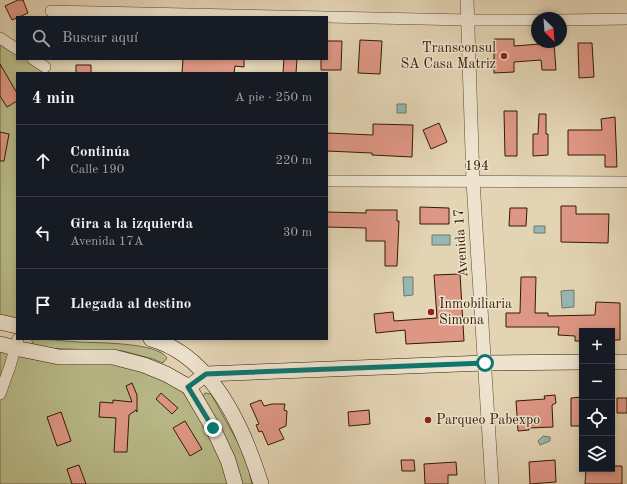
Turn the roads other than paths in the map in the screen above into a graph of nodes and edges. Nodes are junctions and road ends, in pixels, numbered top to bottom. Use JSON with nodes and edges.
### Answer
{"nodes":[{"id":1,"x":467,"y":0,"type":"edge"},
{"id":2,"x":51,"y":9,"type":"edge"},
{"id":3,"x":292,"y":16,"type":"edge"},
{"id":4,"x":328,"y":17,"type":"edge"},
{"id":5,"x":627,"y":19,"type":"edge"},
{"id":6,"x":468,"y":20,"type":"junction"},
{"id":7,"x":531,"y":20,"type":"edge"},
{"id":8,"x":567,"y":20,"type":"edge"},
{"id":9,"x":0,"y":38,"type":"edge"},
{"id":10,"x":16,"y":48,"type":"edge"},
{"id":11,"x":35,"y":60,"type":"edge"},
{"id":12,"x":45,"y":66,"type":"edge"},
{"id":13,"x":328,"y":181,"type":"edge"},
{"id":14,"x":473,"y":181,"type":"junction"},
{"id":15,"x":627,"y":182,"type":"edge"},
{"id":16,"x":0,"y":322,"type":"edge"},
{"id":17,"x":16,"y":326,"type":"edge"},
{"id":18,"x":155,"y":340,"type":"edge"},
{"id":19,"x":0,"y":344,"type":"edge"},
{"id":20,"x":17,"y":344,"type":"edge"},
{"id":21,"x":579,"y":362,"type":"edge"},
{"id":22,"x":615,"y":362,"type":"edge"},
{"id":23,"x":627,"y":362,"type":"edge"},
{"id":24,"x":485,"y":363,"type":"junction"},
{"id":25,"x":206,"y":374,"type":"junction"},
{"id":26,"x":188,"y":387,"type":"junction"},
{"id":27,"x":0,"y":394,"type":"edge"},
{"id":28,"x":235,"y":484,"type":"edge"},
{"id":29,"x":261,"y":484,"type":"edge"},
{"id":30,"x":492,"y":484,"type":"edge"}],
"edges":[{"from":1,"to":6,"type":"street","name":"Avenida 17"},
{"from":2,"to":3,"type":"street"},
{"from":4,"to":6,"type":"street"},
{"from":5,"to":8,"type":"street"},
{"from":6,"to":7,"type":"street"},
{"from":6,"to":14,"type":"street","name":"Avenida 17"},
{"from":9,"to":10,"type":"street"},
{"from":11,"to":12,"type":"street"},
{"from":13,"to":14,"type":"street","name":"194"},
{"from":14,"to":15,"type":"street","name":"194"},
{"from":14,"to":24,"type":"street","name":"Avenida 17"},
{"from":16,"to":17,"type":"main road"},
{"from":18,"to":25,"type":"main road"},
{"from":19,"to":20,"type":"main road"},
{"from":20,"to":26,"type":"main road"},
{"from":20,"to":27,"type":"street"},
{"from":21,"to":24,"type":"main road"},
{"from":22,"to":23,"type":"main road"},
{"from":24,"to":25,"type":"main road"},
{"from":24,"to":30,"type":"street","name":"Avenida 17"},
{"from":25,"to":26,"type":"main road"},
{"from":25,"to":29,"type":"main road"},
{"from":26,"to":28,"type":"main road"}]}
